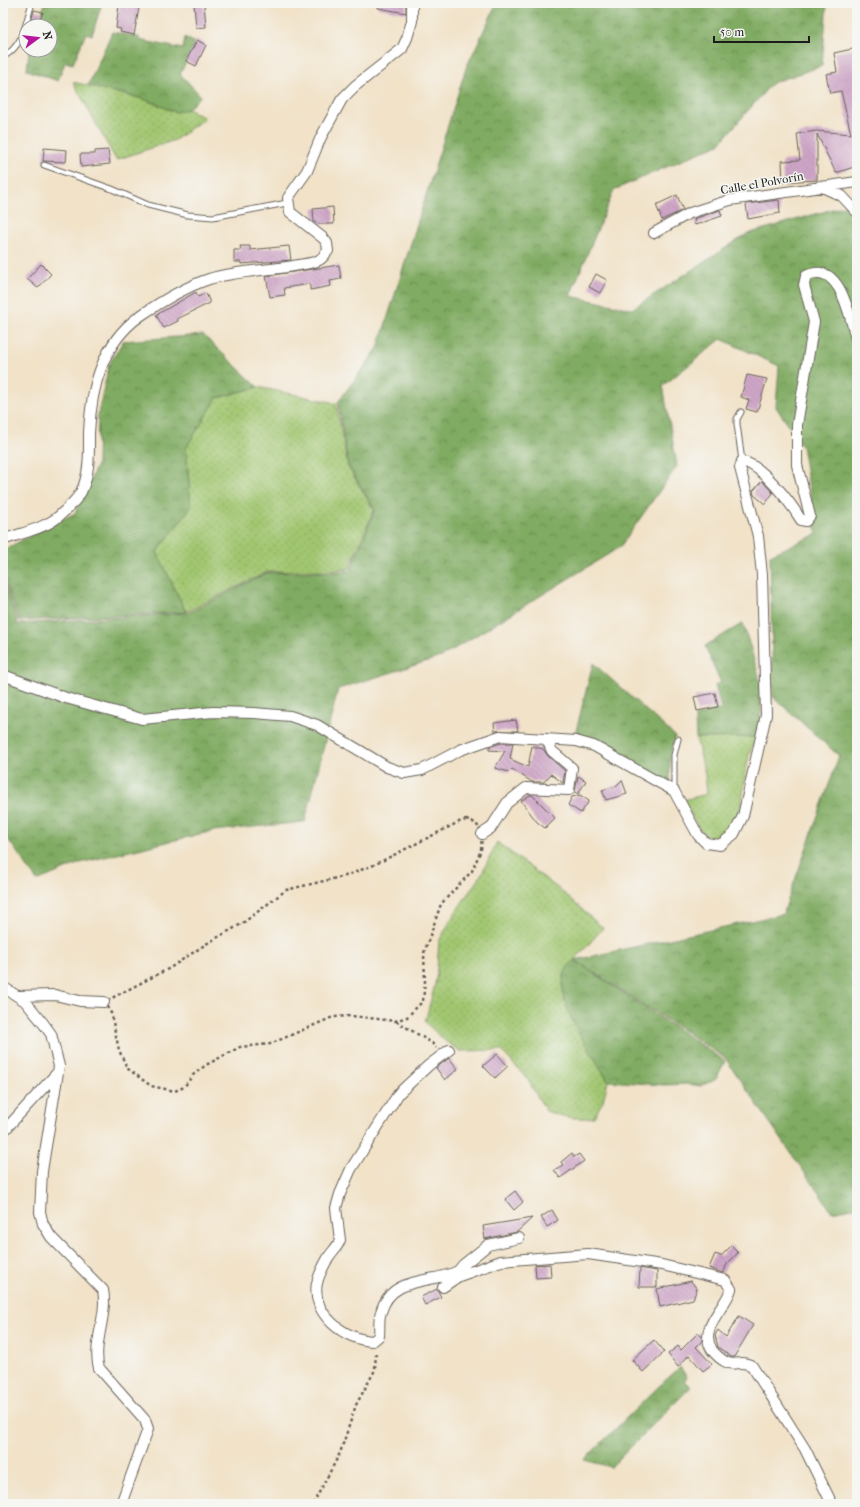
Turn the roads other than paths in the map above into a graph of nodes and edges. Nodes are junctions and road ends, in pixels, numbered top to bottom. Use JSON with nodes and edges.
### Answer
{"nodes":[{"id":1,"x":32,"y":3,"type":"edge"},
{"id":2,"x":412,"y":3,"type":"edge"},
{"id":3,"x":3,"y":57,"type":"edge"},
{"id":4,"x":44,"y":165,"type":"dead end"},
{"id":5,"x":857,"y":182,"type":"edge"},
{"id":6,"x":820,"y":186,"type":"junction"},
{"id":7,"x":287,"y":203,"type":"junction"},
{"id":8,"x":857,"y":212,"type":"edge"},
{"id":9,"x":654,"y":233,"type":"dead end"},
{"id":10,"x":857,"y":342,"type":"edge"},
{"id":11,"x":741,"y":412,"type":"dead end"},
{"id":12,"x":742,"y":461,"type":"junction"},
{"id":13,"x":3,"y":540,"type":"edge"},
{"id":14,"x":3,"y":675,"type":"edge"},
{"id":15,"x":678,"y":739,"type":"dead end"},
{"id":16,"x":547,"y":740,"type":"junction"},
{"id":17,"x":674,"y":791,"type":"junction"},
{"id":18,"x":482,"y":834,"type":"road end"},
{"id":19,"x":3,"y":987,"type":"edge"},
{"id":20,"x":16,"y":996,"type":"junction"},
{"id":21,"x":104,"y":1002,"type":"road end"},
{"id":22,"x":445,"y":1053,"type":"road end"},
{"id":23,"x":56,"y":1074,"type":"junction"},
{"id":24,"x":3,"y":1132,"type":"edge"},
{"id":25,"x":520,"y":1238,"type":"dead end"},
{"id":26,"x":458,"y":1274,"type":"junction"},
{"id":27,"x":443,"y":1287,"type":"dead end"},
{"id":28,"x":121,"y":1504,"type":"edge"},
{"id":29,"x":832,"y":1504,"type":"edge"}],
"edges":[{"from":1,"to":3,"type":"lane"},
{"from":2,"to":7,"type":"street"},
{"from":4,"to":7,"type":"lane"},
{"from":5,"to":6,"type":"street","name":"Calle el Polvorín"},
{"from":6,"to":8,"type":"street"},
{"from":6,"to":9,"type":"street","name":"Calle el Polvorín"},
{"from":7,"to":13,"type":"street"},
{"from":10,"to":12,"type":"street"},
{"from":11,"to":12,"type":"lane"},
{"from":12,"to":17,"type":"street"},
{"from":14,"to":16,"type":"street"},
{"from":15,"to":17,"type":"lane"},
{"from":16,"to":17,"type":"street"},
{"from":16,"to":18,"type":"street"},
{"from":19,"to":20,"type":"street"},
{"from":20,"to":21,"type":"street"},
{"from":20,"to":23,"type":"street"},
{"from":22,"to":26,"type":"street"},
{"from":23,"to":24,"type":"street"},
{"from":23,"to":28,"type":"street"},
{"from":25,"to":26,"type":"street"},
{"from":26,"to":27,"type":"street"},
{"from":26,"to":29,"type":"street"}]}
